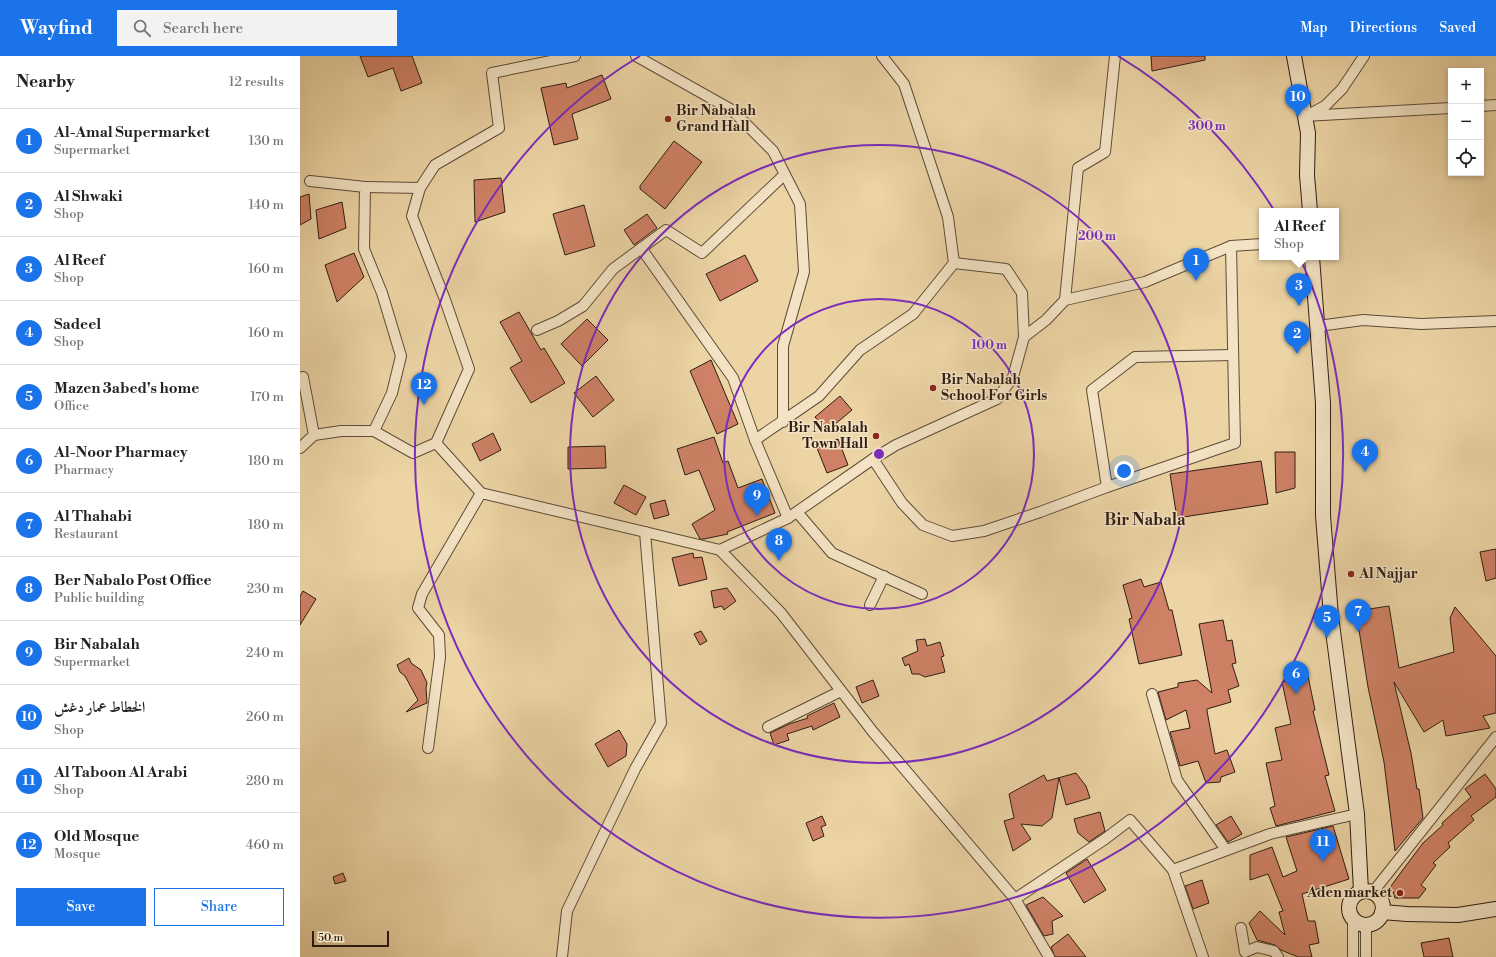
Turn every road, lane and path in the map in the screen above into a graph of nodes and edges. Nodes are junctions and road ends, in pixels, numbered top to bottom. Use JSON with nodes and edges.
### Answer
{"nodes":[{"id":1,"x":575,"y":56,"type":"edge"},
{"id":2,"x":636,"y":56,"type":"edge"},
{"id":3,"x":882,"y":56,"type":"edge"},
{"id":4,"x":1115,"y":56,"type":"edge"},
{"id":5,"x":1294,"y":56,"type":"edge"},
{"id":6,"x":1364,"y":56,"type":"edge"},
{"id":7,"x":1496,"y":105,"type":"edge"},
{"id":8,"x":1484,"y":106,"type":"edge"},
{"id":9,"x":1448,"y":108,"type":"edge"},
{"id":10,"x":1304,"y":116,"type":"junction"},
{"id":11,"x":784,"y":175,"type":"junction"},
{"id":12,"x":310,"y":181,"type":"dead end"},
{"id":13,"x":364,"y":186,"type":"junction"},
{"id":14,"x":420,"y":188,"type":"junction"},
{"id":15,"x":1310,"y":208,"type":"edge"},
{"id":16,"x":1259,"y":244,"type":"edge"},
{"id":17,"x":1231,"y":246,"type":"junction"},
{"id":18,"x":641,"y":248,"type":"junction"},
{"id":19,"x":1312,"y":260,"type":"edge"},
{"id":20,"x":954,"y":263,"type":"junction"},
{"id":21,"x":1066,"y":300,"type":"junction"},
{"id":22,"x":1496,"y":321,"type":"edge"},
{"id":23,"x":1318,"y":326,"type":"junction"},
{"id":24,"x":537,"y":330,"type":"dead end"},
{"id":25,"x":1024,"y":337,"type":"junction"},
{"id":26,"x":1233,"y":356,"type":"junction"},
{"id":27,"x":303,"y":376,"type":"dead end"},
{"id":28,"x":783,"y":422,"type":"junction"},
{"id":29,"x":374,"y":431,"type":"junction"},
{"id":30,"x":314,"y":436,"type":"junction"},
{"id":31,"x":755,"y":440,"type":"junction"},
{"id":32,"x":436,"y":443,"type":"junction"},
{"id":33,"x":300,"y":448,"type":"edge"},
{"id":34,"x":874,"y":459,"type":"junction"},
{"id":35,"x":1107,"y":487,"type":"junction"},
{"id":36,"x":481,"y":493,"type":"junction"},
{"id":37,"x":797,"y":512,"type":"junction"},
{"id":38,"x":788,"y":518,"type":"junction"},
{"id":39,"x":645,"y":532,"type":"junction"},
{"id":40,"x":720,"y":550,"type":"junction"},
{"id":41,"x":884,"y":576,"type":"junction"},
{"id":42,"x":922,"y":594,"type":"dead end"},
{"id":43,"x":870,"y":605,"type":"dead end"},
{"id":44,"x":841,"y":691,"type":"junction"},
{"id":45,"x":1152,"y":694,"type":"dead end"},
{"id":46,"x":768,"y":727,"type":"dead end"},
{"id":47,"x":1496,"y":737,"type":"edge"},
{"id":48,"x":428,"y":748,"type":"dead end"},
{"id":49,"x":1357,"y":814,"type":"junction"},
{"id":50,"x":1226,"y":850,"type":"junction"},
{"id":51,"x":1173,"y":870,"type":"junction"},
{"id":52,"x":1367,"y":892,"type":"junction"},
{"id":53,"x":1015,"y":899,"type":"junction"},
{"id":54,"x":1496,"y":909,"type":"edge"},
{"id":55,"x":1382,"y":912,"type":"junction"},
{"id":56,"x":1353,"y":918,"type":"junction"},
{"id":57,"x":1366,"y":925,"type":"junction"},
{"id":58,"x":1240,"y":928,"type":"dead end"},
{"id":59,"x":562,"y":957,"type":"edge"},
{"id":60,"x":1049,"y":957,"type":"edge"},
{"id":61,"x":1203,"y":957,"type":"edge"},
{"id":62,"x":1278,"y":957,"type":"edge"},
{"id":63,"x":1353,"y":957,"type":"edge"},
{"id":64,"x":1366,"y":957,"type":"edge"}],
"edges":[{"from":1,"to":14,"type":"street"},
{"from":2,"to":11,"type":"street"},
{"from":3,"to":20,"type":"street"},
{"from":4,"to":21,"type":"street"},
{"from":5,"to":10,"type":"street"},
{"from":6,"to":10,"type":"street"},
{"from":7,"to":8,"type":"street"},
{"from":9,"to":10,"type":"street"},
{"from":10,"to":15,"type":"street"},
{"from":11,"to":18,"type":"street"},
{"from":11,"to":28,"type":"street"},
{"from":12,"to":13,"type":"street"},
{"from":13,"to":14,"type":"street"},
{"from":13,"to":29,"type":"street"},
{"from":14,"to":32,"type":"street"},
{"from":16,"to":17,"type":"street"},
{"from":17,"to":21,"type":"street"},
{"from":17,"to":26,"type":"street"},
{"from":18,"to":24,"type":"street"},
{"from":18,"to":31,"type":"street"},
{"from":19,"to":23,"type":"street"},
{"from":20,"to":25,"type":"street"},
{"from":20,"to":28,"type":"street"},
{"from":21,"to":25,"type":"street"},
{"from":22,"to":23,"type":"street"},
{"from":23,"to":49,"type":"street"},
{"from":25,"to":34,"type":"street"},
{"from":26,"to":35,"type":"street"},
{"from":26,"to":35,"type":"street"},
{"from":27,"to":30,"type":"street"},
{"from":28,"to":31,"type":"street"},
{"from":29,"to":30,"type":"street"},
{"from":29,"to":32,"type":"street"},
{"from":30,"to":33,"type":"street"},
{"from":31,"to":38,"type":"street"},
{"from":32,"to":36,"type":"street"},
{"from":34,"to":35,"type":"street"},
{"from":34,"to":37,"type":"street"},
{"from":36,"to":39,"type":"street"},
{"from":36,"to":48,"type":"street"},
{"from":37,"to":38,"type":"street"},
{"from":37,"to":41,"type":"street"},
{"from":38,"to":40,"type":"street"},
{"from":39,"to":40,"type":"street"},
{"from":39,"to":59,"type":"street"},
{"from":40,"to":44,"type":"street"},
{"from":41,"to":42,"type":"street"},
{"from":41,"to":43,"type":"street"},
{"from":44,"to":46,"type":"street"},
{"from":44,"to":53,"type":"street"},
{"from":45,"to":50,"type":"street"},
{"from":47,"to":52,"type":"street"},
{"from":49,"to":50,"type":"street"},
{"from":49,"to":52,"type":"street"},
{"from":50,"to":51,"type":"street"},
{"from":51,"to":53,"type":"street"},
{"from":51,"to":61,"type":"street"},
{"from":52,"to":55,"type":"street"},
{"from":52,"to":56,"type":"street"},
{"from":53,"to":60,"type":"street"},
{"from":54,"to":55,"type":"street"},
{"from":55,"to":57,"type":"street"},
{"from":56,"to":57,"type":"street"},
{"from":56,"to":63,"type":"street"},
{"from":57,"to":64,"type":"street"},
{"from":58,"to":62,"type":"street"}]}
